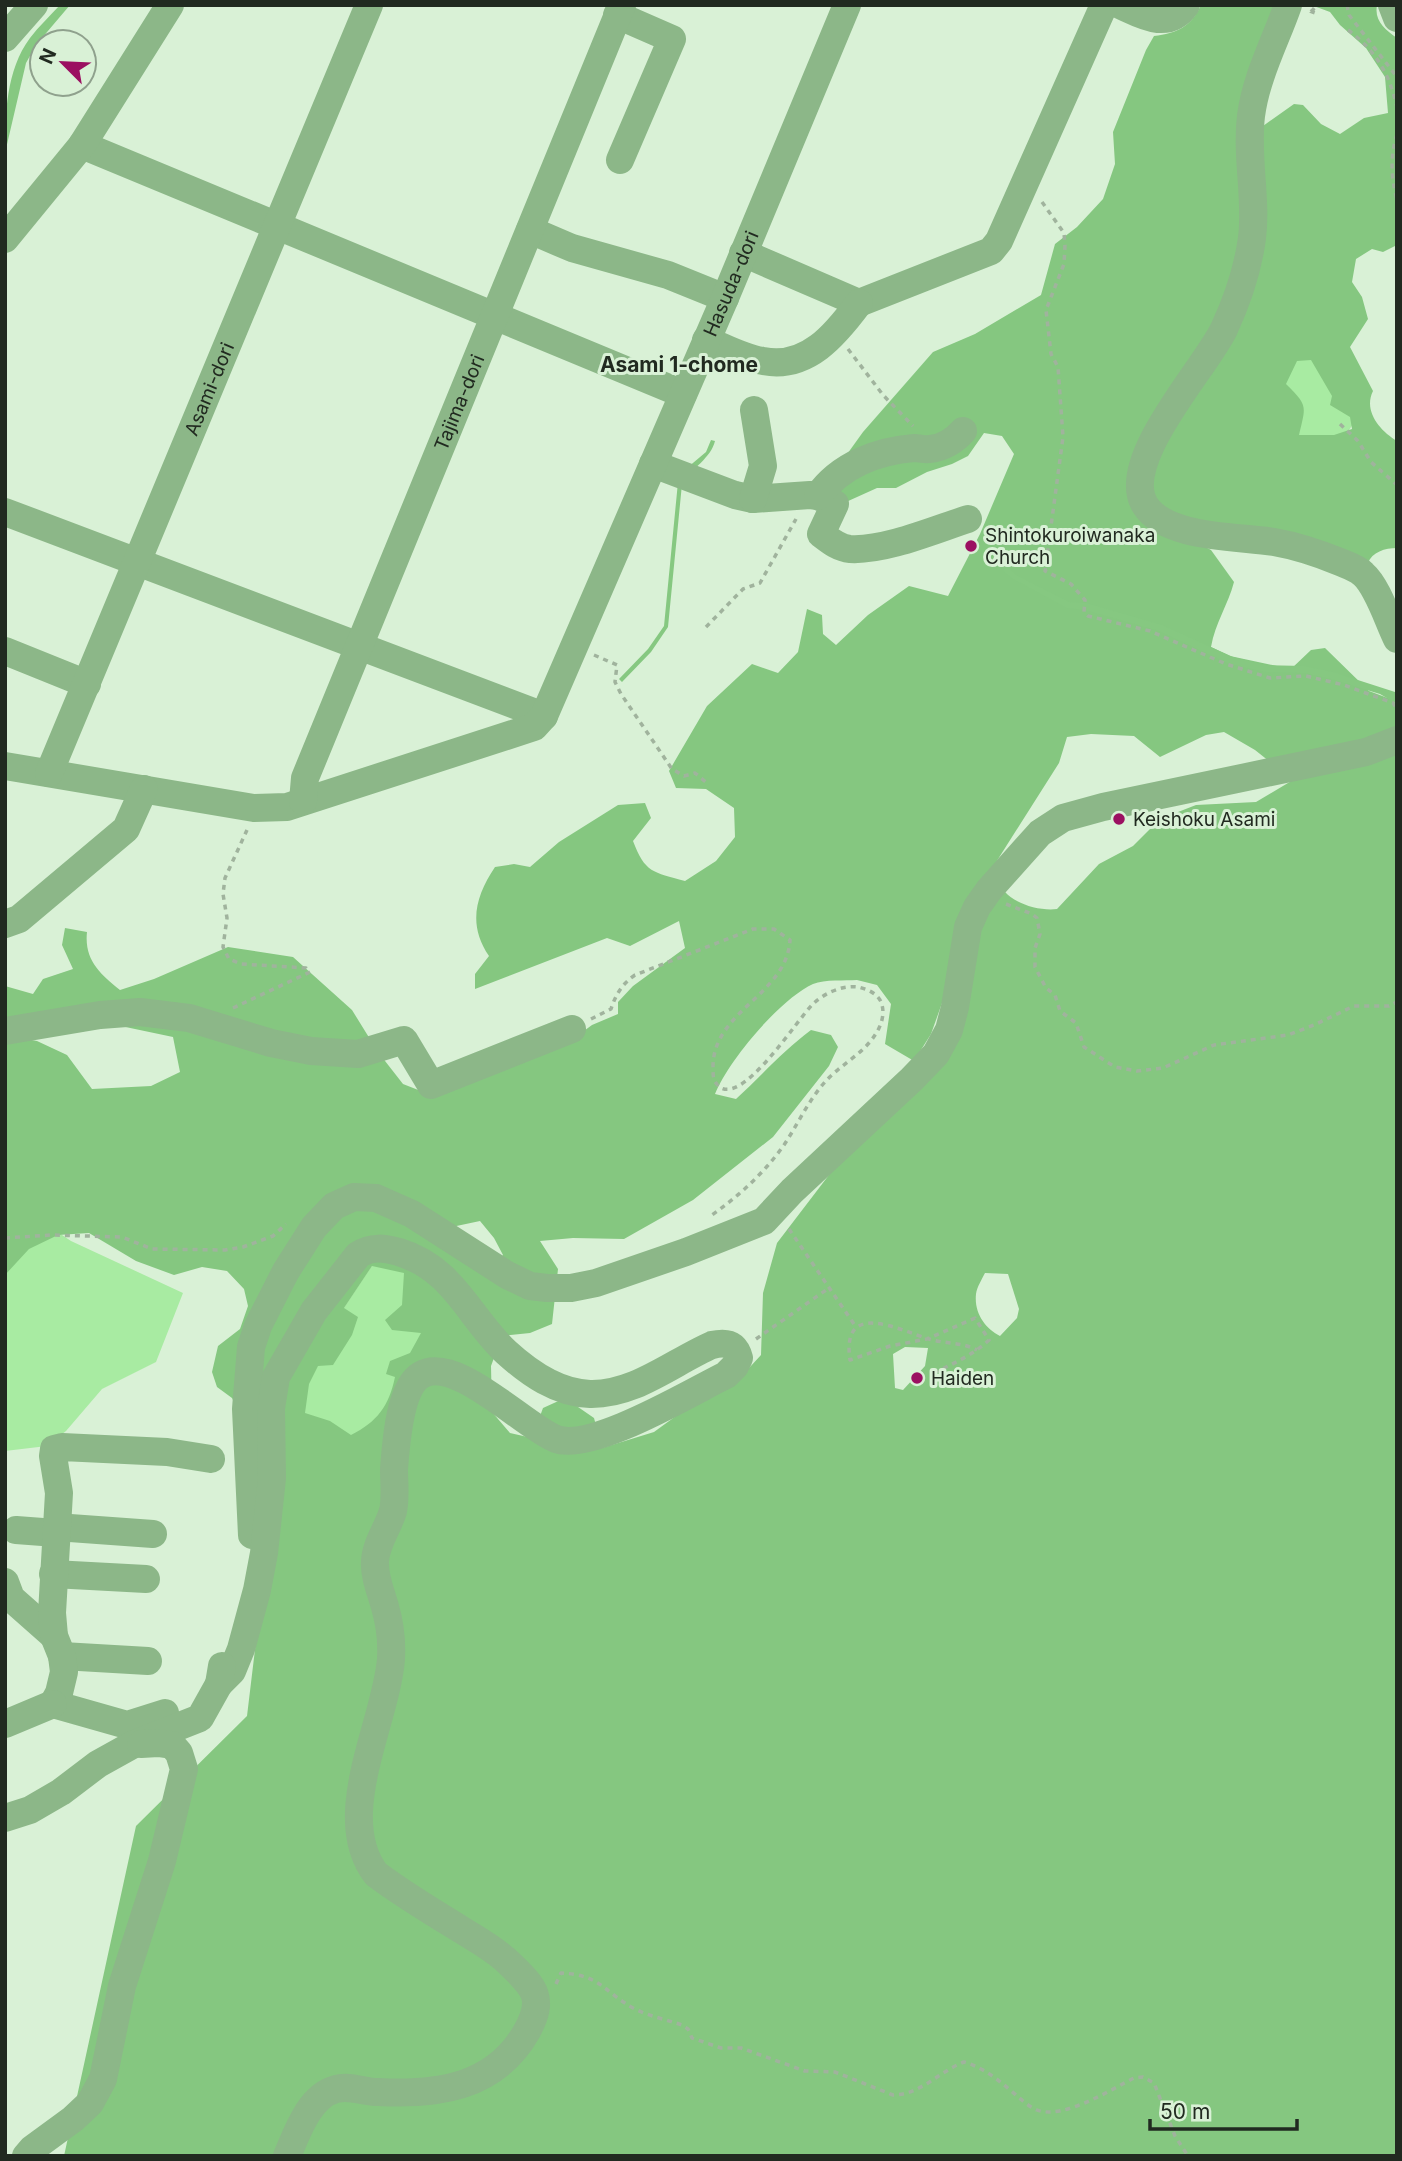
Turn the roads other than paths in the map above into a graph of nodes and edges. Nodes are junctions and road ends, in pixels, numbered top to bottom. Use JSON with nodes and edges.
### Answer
{"nodes":[{"id":1,"x":34,"y":5,"type":"edge"},
{"id":2,"x":170,"y":5,"type":"edge"},
{"id":3,"x":369,"y":5,"type":"edge"},
{"id":4,"x":846,"y":5,"type":"edge"},
{"id":5,"x":1104,"y":5,"type":"edge"},
{"id":6,"x":1120,"y":5,"type":"edge"},
{"id":7,"x":1186,"y":5,"type":"edge"},
{"id":8,"x":1392,"y":5,"type":"edge"},
{"id":9,"x":1299,"y":9,"type":"edge"},
{"id":10,"x":620,"y":10,"type":"edge"},
{"id":11,"x":1397,"y":18,"type":"edge"},
{"id":12,"x":5,"y":38,"type":"edge"},
{"id":13,"x":82,"y":145,"type":"junction"},
{"id":14,"x":620,"y":160,"type":"dead end"},
{"id":15,"x":276,"y":227,"type":"junction"},
{"id":16,"x":530,"y":230,"type":"junction"},
{"id":17,"x":5,"y":239,"type":"edge"},
{"id":18,"x":743,"y":253,"type":"junction"},
{"id":19,"x":724,"y":298,"type":"junction"},
{"id":20,"x":859,"y":303,"type":"junction"},
{"id":21,"x":494,"y":316,"type":"junction"},
{"id":22,"x":706,"y":340,"type":"junction"},
{"id":23,"x":683,"y":394,"type":"junction"},
{"id":24,"x":754,"y":410,"type":"dead end"},
{"id":25,"x":963,"y":431,"type":"dead end"},
{"id":26,"x":653,"y":464,"type":"junction"},
{"id":27,"x":809,"y":496,"type":"junction"},
{"id":28,"x":754,"y":499,"type":"junction"},
{"id":29,"x":5,"y":512,"type":"edge"},
{"id":30,"x":968,"y":519,"type":"dead end"},
{"id":31,"x":137,"y":562,"type":"junction"},
{"id":32,"x":1397,"y":639,"type":"edge"},
{"id":33,"x":360,"y":645,"type":"junction"},
{"id":34,"x":5,"y":651,"type":"edge"},
{"id":35,"x":87,"y":684,"type":"junction"},
{"id":36,"x":544,"y":716,"type":"junction"},
{"id":37,"x":1397,"y":740,"type":"edge"},
{"id":38,"x":5,"y":766,"type":"edge"},
{"id":39,"x":49,"y":773,"type":"junction"},
{"id":40,"x":144,"y":789,"type":"junction"},
{"id":41,"x":303,"y":801,"type":"junction"},
{"id":42,"x":5,"y":924,"type":"edge"},
{"id":43,"x":572,"y":1029,"type":"road end"},
{"id":44,"x":5,"y":1031,"type":"edge"},
{"id":45,"x":211,"y":1459,"type":"dead end"},
{"id":46,"x":16,"y":1530,"type":"dead end"},
{"id":47,"x":56,"y":1530,"type":"junction"},
{"id":48,"x":153,"y":1534,"type":"dead end"},
{"id":49,"x":53,"y":1574,"type":"junction"},
{"id":50,"x":146,"y":1579,"type":"dead end"},
{"id":51,"x":5,"y":1582,"type":"edge"},
{"id":52,"x":58,"y":1646,"type":"junction"},
{"id":53,"x":148,"y":1661,"type":"dead end"},
{"id":54,"x":213,"y":1695,"type":"junction"},
{"id":55,"x":53,"y":1704,"type":"junction"},
{"id":56,"x":5,"y":1724,"type":"edge"},
{"id":57,"x":134,"y":1744,"type":"junction"},
{"id":58,"x":5,"y":1818,"type":"edge"},
{"id":59,"x":26,"y":2156,"type":"edge"},
{"id":60,"x":287,"y":2156,"type":"edge"}],
"edges":[{"from":1,"to":12,"type":"street"},
{"from":2,"to":13,"type":"street"},
{"from":3,"to":15,"type":"street","name":"Asami-dori"},
{"from":4,"to":18,"type":"street","name":"Hasuda-dori"},
{"from":5,"to":20,"type":"street"},
{"from":6,"to":7,"type":"street"},
{"from":8,"to":11,"type":"street"},
{"from":9,"to":32,"type":"street"},
{"from":10,"to":14,"type":"street"},
{"from":10,"to":16,"type":"street","name":"Tajima-dori"},
{"from":13,"to":15,"type":"street"},
{"from":13,"to":17,"type":"street"},
{"from":15,"to":21,"type":"street"},
{"from":15,"to":31,"type":"street","name":"Asami-dori"},
{"from":16,"to":19,"type":"street"},
{"from":16,"to":21,"type":"street","name":"Tajima-dori"},
{"from":18,"to":19,"type":"street","name":"Hasuda-dori"},
{"from":18,"to":20,"type":"street"},
{"from":19,"to":22,"type":"street","name":"Hasuda-dori"},
{"from":20,"to":22,"type":"street"},
{"from":21,"to":23,"type":"street"},
{"from":21,"to":33,"type":"street","name":"Tajima-dori"},
{"from":22,"to":23,"type":"street","name":"Hasuda-dori"},
{"from":23,"to":26,"type":"street","name":"Hasuda-dori"},
{"from":24,"to":28,"type":"street"},
{"from":25,"to":27,"type":"street"},
{"from":26,"to":28,"type":"street"},
{"from":26,"to":36,"type":"street","name":"Hasuda-dori"},
{"from":27,"to":28,"type":"street"},
{"from":27,"to":30,"type":"street"},
{"from":29,"to":31,"type":"street"},
{"from":31,"to":33,"type":"street"},
{"from":31,"to":35,"type":"street","name":"Asami-dori"},
{"from":33,"to":36,"type":"street"},
{"from":33,"to":41,"type":"street","name":"Tajima-dori"},
{"from":34,"to":35,"type":"street"},
{"from":35,"to":39,"type":"street","name":"Asami-dori"},
{"from":36,"to":41,"type":"street"},
{"from":37,"to":54,"type":"street"},
{"from":38,"to":39,"type":"street"},
{"from":39,"to":40,"type":"street"},
{"from":40,"to":41,"type":"street"},
{"from":40,"to":42,"type":"street"},
{"from":43,"to":44,"type":"street"},
{"from":45,"to":47,"type":"street"},
{"from":46,"to":47,"type":"street"},
{"from":47,"to":48,"type":"street"},
{"from":47,"to":49,"type":"street"},
{"from":49,"to":50,"type":"street"},
{"from":49,"to":52,"type":"street"},
{"from":51,"to":52,"type":"street"},
{"from":52,"to":53,"type":"street"},
{"from":52,"to":55,"type":"street"},
{"from":54,"to":55,"type":"street"},
{"from":54,"to":57,"type":"street"},
{"from":54,"to":60,"type":"street"},
{"from":55,"to":56,"type":"street"},
{"from":57,"to":58,"type":"street"},
{"from":57,"to":59,"type":"street"}]}
